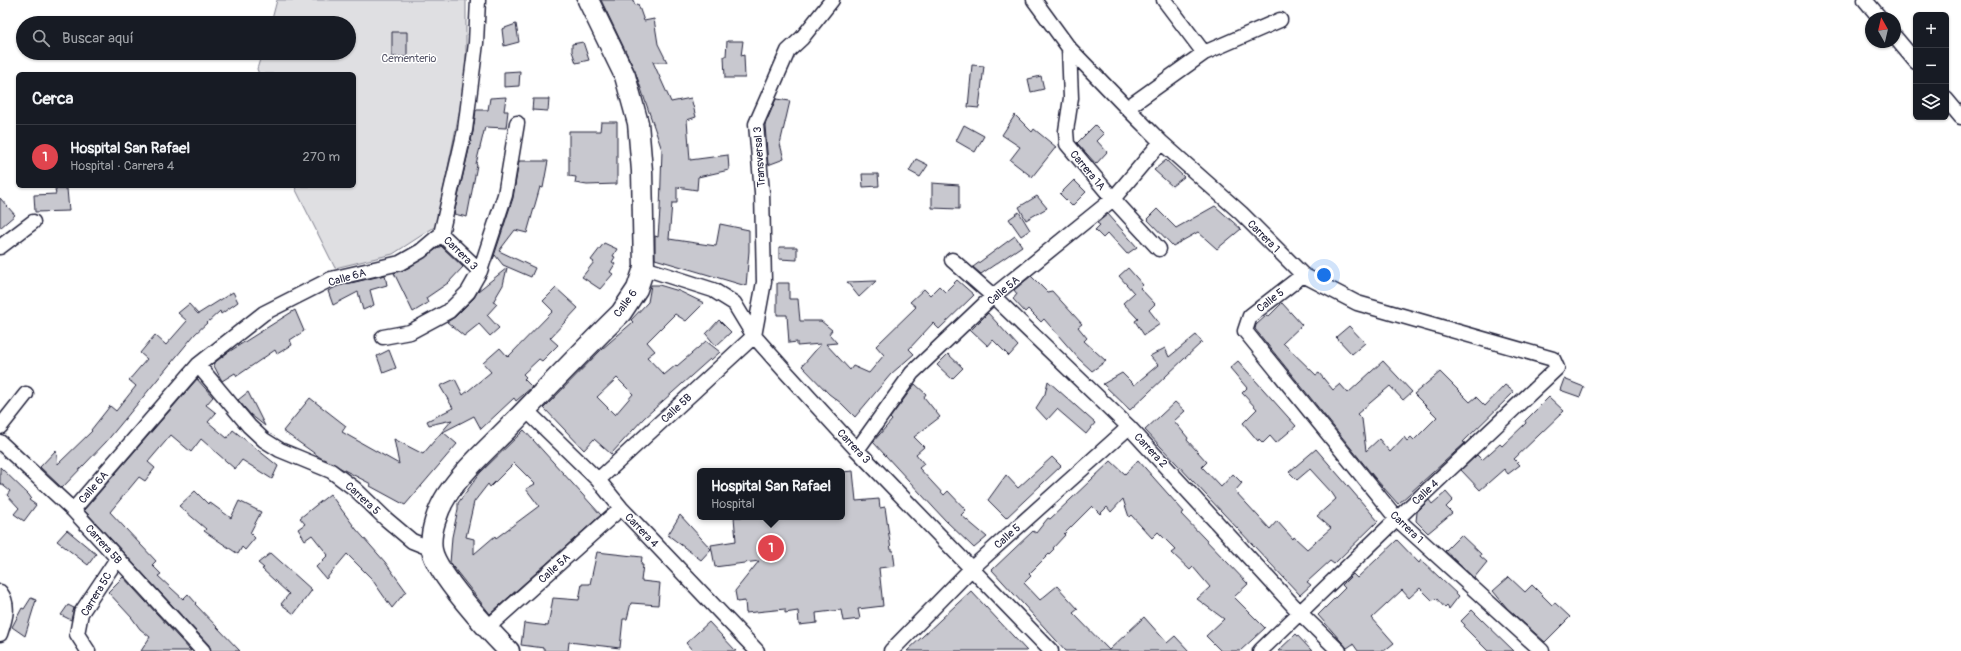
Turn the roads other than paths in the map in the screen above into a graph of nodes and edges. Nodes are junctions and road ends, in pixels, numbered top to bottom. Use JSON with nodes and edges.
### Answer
{"nodes":[{"id":1,"x":478,"y":0,"type":"edge"},
{"id":2,"x":588,"y":0,"type":"edge"},
{"id":3,"x":832,"y":0,"type":"edge"},
{"id":4,"x":1034,"y":0,"type":"edge"},
{"id":5,"x":1164,"y":0,"type":"edge"},
{"id":6,"x":1865,"y":0,"type":"edge"},
{"id":7,"x":1875,"y":12,"type":"edge"},
{"id":8,"x":1280,"y":20,"type":"dead end"},
{"id":9,"x":1901,"y":44,"type":"edge"},
{"id":10,"x":1069,"y":48,"type":"junction"},
{"id":11,"x":1204,"y":53,"type":"junction"},
{"id":12,"x":1913,"y":58,"type":"edge"},
{"id":13,"x":1949,"y":103,"type":"edge"},
{"id":14,"x":1127,"y":108,"type":"junction"},
{"id":15,"x":1961,"y":117,"type":"edge"},
{"id":16,"x":517,"y":123,"type":"dead end"},
{"id":17,"x":1161,"y":142,"type":"junction"},
{"id":18,"x":1113,"y":199,"type":"junction"},
{"id":19,"x":33,"y":222,"type":"dead end"},
{"id":20,"x":441,"y":234,"type":"junction"},
{"id":21,"x":0,"y":247,"type":"edge"},
{"id":22,"x":1159,"y":249,"type":"dead end"},
{"id":23,"x":952,"y":260,"type":"dead end"},
{"id":24,"x":644,"y":268,"type":"junction"},
{"id":25,"x":480,"y":272,"type":"junction"},
{"id":26,"x":1303,"y":275,"type":"junction"},
{"id":27,"x":994,"y":296,"type":"junction"},
{"id":28,"x":1245,"y":331,"type":"joint"},
{"id":29,"x":754,"y":336,"type":"junction"},
{"id":30,"x":383,"y":337,"type":"dead end"},
{"id":31,"x":198,"y":365,"type":"junction"},
{"id":32,"x":1557,"y":368,"type":"joint"},
{"id":33,"x":26,"y":394,"type":"dead end"},
{"id":34,"x":526,"y":410,"type":"junction"},
{"id":35,"x":0,"y":427,"type":"edge"},
{"id":36,"x":1129,"y":427,"type":"junction"},
{"id":37,"x":0,"y":442,"type":"edge"},
{"id":38,"x":857,"y":450,"type":"junction"},
{"id":39,"x":598,"y":480,"type":"junction"},
{"id":40,"x":621,"y":508,"type":"junction"},
{"id":41,"x":73,"y":510,"type":"junction"},
{"id":42,"x":1397,"y":519,"type":"junction"},
{"id":43,"x":432,"y":549,"type":"junction"},
{"id":44,"x":117,"y":559,"type":"junction"},
{"id":45,"x":970,"y":569,"type":"junction"},
{"id":46,"x":0,"y":592,"type":"edge"},
{"id":47,"x":1300,"y":613,"type":"junction"},
{"id":48,"x":487,"y":628,"type":"junction"},
{"id":49,"x":0,"y":634,"type":"edge"},
{"id":50,"x":88,"y":651,"type":"edge"},
{"id":51,"x":203,"y":651,"type":"edge"},
{"id":52,"x":509,"y":651,"type":"edge"},
{"id":53,"x":757,"y":651,"type":"edge"},
{"id":54,"x":891,"y":651,"type":"edge"},
{"id":55,"x":1051,"y":651,"type":"edge"},
{"id":56,"x":1260,"y":651,"type":"edge"},
{"id":57,"x":1339,"y":651,"type":"edge"},
{"id":58,"x":1542,"y":651,"type":"edge"}],
"edges":[{"from":1,"to":20,"type":"street"},
{"from":2,"to":24,"type":"main road","name":"Calle 6"},
{"from":3,"to":29,"type":"street","name":"Transversal 3"},
{"from":4,"to":10,"type":"street","name":"Carrera 1"},
{"from":5,"to":11,"type":"street"},
{"from":6,"to":7,"type":"street"},
{"from":8,"to":11,"type":"street"},
{"from":9,"to":12,"type":"street"},
{"from":10,"to":14,"type":"street","name":"Carrera 1"},
{"from":10,"to":18,"type":"street","name":"Carrera 1A"},
{"from":11,"to":14,"type":"street"},
{"from":13,"to":15,"type":"street"},
{"from":14,"to":17,"type":"street","name":"Carrera 1"},
{"from":16,"to":25,"type":"street"},
{"from":17,"to":18,"type":"street","name":"Calle 5A"},
{"from":17,"to":26,"type":"street","name":"Carrera 1"},
{"from":18,"to":22,"type":"street","name":"Carrera 1A"},
{"from":18,"to":27,"type":"street","name":"Calle 5A"},
{"from":19,"to":21,"type":"street"},
{"from":20,"to":25,"type":"street","name":"Carrera 3"},
{"from":20,"to":31,"type":"street","name":"Calle 6A"},
{"from":23,"to":27,"type":"street","name":"Carrera 2"},
{"from":24,"to":29,"type":"street","name":"Carrera 3"},
{"from":24,"to":34,"type":"main road","name":"Calle 6"},
{"from":25,"to":30,"type":"street"},
{"from":26,"to":28,"type":"street","name":"Calle 5"},
{"from":26,"to":32,"type":"street","name":"Carrera 1"},
{"from":27,"to":36,"type":"street","name":"Carrera 2"},
{"from":27,"to":38,"type":"street","name":"Calle 5A"},
{"from":28,"to":42,"type":"street","name":"Carrera 1"},
{"from":29,"to":38,"type":"street","name":"Carrera 3"},
{"from":29,"to":39,"type":"street","name":"Calle 5B"},
{"from":31,"to":41,"type":"street","name":"Calle 6A"},
{"from":31,"to":43,"type":"street","name":"Carrera 5"},
{"from":32,"to":42,"type":"street","name":"Calle 4"},
{"from":33,"to":35,"type":"street"},
{"from":34,"to":39,"type":"street","name":"Carrera 4"},
{"from":34,"to":43,"type":"main road","name":"Calle 6"},
{"from":36,"to":45,"type":"street","name":"Calle 5"},
{"from":36,"to":47,"type":"street","name":"Carrera 2"},
{"from":37,"to":41,"type":"street","name":"Carrera 5B"},
{"from":38,"to":45,"type":"street","name":"Carrera 3"},
{"from":39,"to":40,"type":"street","name":"Carrera 4"},
{"from":40,"to":48,"type":"street","name":"Calle 5A"},
{"from":40,"to":53,"type":"street","name":"Carrera 4"},
{"from":41,"to":44,"type":"street","name":"Carrera 5B"},
{"from":42,"to":47,"type":"street","name":"Calle 4"},
{"from":42,"to":58,"type":"street","name":"Carrera 1"},
{"from":43,"to":48,"type":"main road"},
{"from":44,"to":50,"type":"street","name":"Carrera 5C"},
{"from":44,"to":51,"type":"street","name":"Carrera 5B"},
{"from":45,"to":54,"type":"street","name":"Calle 5"},
{"from":45,"to":55,"type":"street","name":"Carrera 3"},
{"from":46,"to":49,"type":"street"},
{"from":47,"to":56,"type":"street","name":"Calle 4"},
{"from":47,"to":57,"type":"street","name":"Carrera 2"},
{"from":48,"to":52,"type":"main road"}]}
